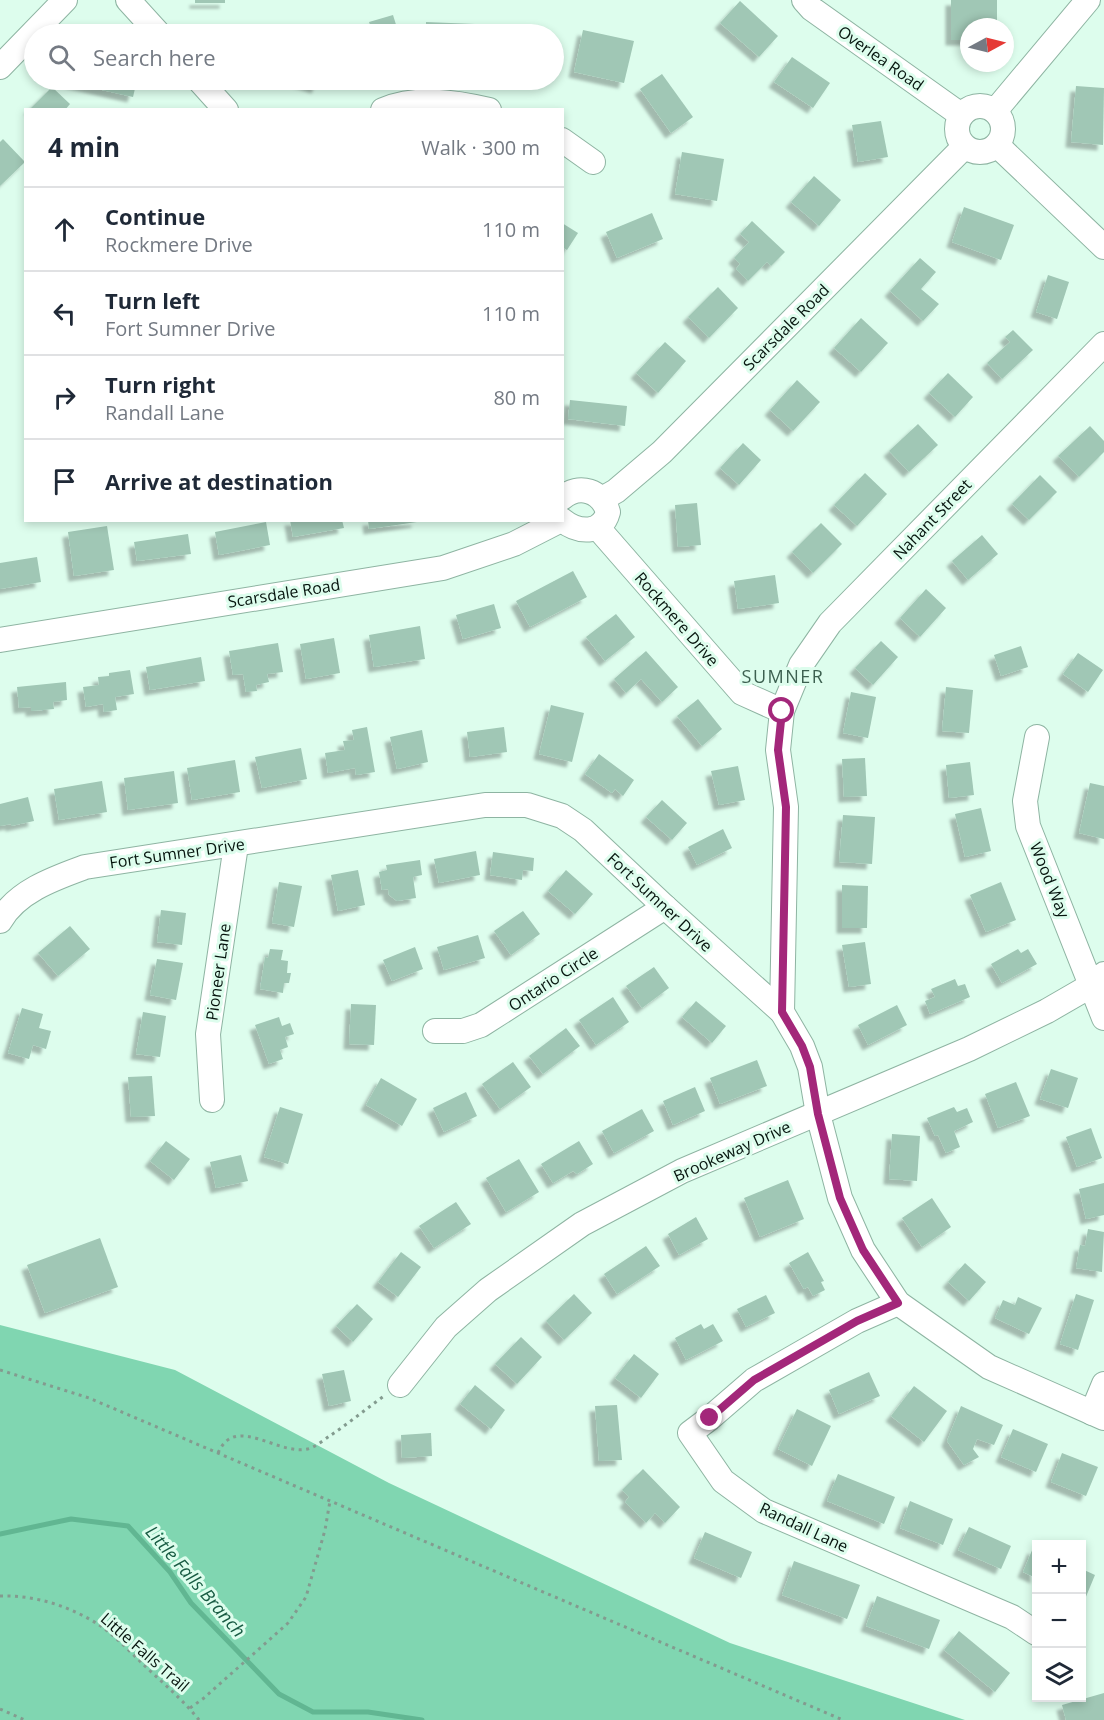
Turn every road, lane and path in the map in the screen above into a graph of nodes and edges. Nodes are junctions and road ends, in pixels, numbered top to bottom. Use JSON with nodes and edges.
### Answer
{"nodes":[{"id":1,"x":65,"y":0,"type":"edge"},
{"id":2,"x":128,"y":0,"type":"edge"},
{"id":3,"x":804,"y":0,"type":"edge"},
{"id":4,"x":1088,"y":0,"type":"edge"},
{"id":5,"x":42,"y":24,"type":"edge"},
{"id":6,"x":150,"y":24,"type":"edge"},
{"id":7,"x":24,"y":42,"type":"edge"},
{"id":8,"x":0,"y":67,"type":"edge"},
{"id":9,"x":208,"y":90,"type":"edge"},
{"id":10,"x":224,"y":108,"type":"edge"},
{"id":11,"x":393,"y":108,"type":"edge"},
{"id":12,"x":481,"y":108,"type":"edge"},
{"id":13,"x":995,"y":111,"type":"junction"},
{"id":14,"x":961,"y":115,"type":"junction"},
{"id":15,"x":564,"y":141,"type":"edge"},
{"id":16,"x":997,"y":145,"type":"junction"},
{"id":17,"x":964,"y":147,"type":"junction"},
{"id":18,"x":593,"y":162,"type":"dead end"},
{"id":19,"x":1104,"y":247,"type":"edge"},
{"id":20,"x":1104,"y":344,"type":"edge"},
{"id":21,"x":564,"y":493,"type":"edge"},
{"id":22,"x":602,"y":499,"type":"junction"},
{"id":23,"x":564,"y":521,"type":"edge"},
{"id":24,"x":558,"y":522,"type":"edge"},
{"id":25,"x":598,"y":528,"type":"junction"},
{"id":26,"x":0,"y":640,"type":"edge"},
{"id":27,"x":782,"y":711,"type":"junction"},
{"id":28,"x":1037,"y":736,"type":"dead end"},
{"id":29,"x":236,"y":845,"type":"junction"},
{"id":30,"x":665,"y":907,"type":"junction"},
{"id":31,"x":0,"y":921,"type":"edge"},
{"id":32,"x":1098,"y":980,"type":"edge"},
{"id":33,"x":782,"y":1012,"type":"junction"},
{"id":34,"x":1104,"y":1018,"type":"edge"},
{"id":35,"x":435,"y":1030,"type":"dead end"},
{"id":36,"x":212,"y":1100,"type":"dead end"},
{"id":37,"x":818,"y":1114,"type":"junction"},
{"id":38,"x":898,"y":1303,"type":"junction"},
{"id":39,"x":0,"y":1370,"type":"edge"},
{"id":40,"x":1104,"y":1384,"type":"edge"},
{"id":41,"x":400,"y":1385,"type":"joint"},
{"id":42,"x":1098,"y":1416,"type":"edge"},
{"id":43,"x":218,"y":1453,"type":"junction"},
{"id":44,"x":330,"y":1501,"type":"junction"},
{"id":45,"x":0,"y":1596,"type":"edge"},
{"id":46,"x":1032,"y":1630,"type":"edge"},
{"id":47,"x":190,"y":1708,"type":"junction"},
{"id":48,"x":0,"y":1709,"type":"edge"},
{"id":49,"x":25,"y":1720,"type":"edge"},
{"id":50,"x":199,"y":1720,"type":"edge"},
{"id":51,"x":843,"y":1720,"type":"edge"}],
"edges":[{"from":1,"to":5,"type":"street"},
{"from":2,"to":6,"type":"street"},
{"from":3,"to":14,"type":"street","name":"Overlea Road"},
{"from":4,"to":13,"type":"street"},
{"from":7,"to":8,"type":"street"},
{"from":9,"to":10,"type":"street"},
{"from":11,"to":12,"type":"street"},
{"from":13,"to":14,"type":"street"},
{"from":13,"to":16,"type":"street"},
{"from":14,"to":17,"type":"street"},
{"from":15,"to":18,"type":"street"},
{"from":16,"to":17,"type":"street"},
{"from":16,"to":19,"type":"street"},
{"from":17,"to":22,"type":"street","name":"Scarsdale Road"},
{"from":20,"to":27,"type":"street","name":"Nahant Street"},
{"from":21,"to":22,"type":"street"},
{"from":22,"to":25,"type":"street"},
{"from":23,"to":25,"type":"street"},
{"from":24,"to":26,"type":"street","name":"Scarsdale Road"},
{"from":25,"to":27,"type":"street","name":"Rockmere Drive"},
{"from":27,"to":33,"type":"street"},
{"from":28,"to":32,"type":"street","name":"Wood Way"},
{"from":29,"to":30,"type":"street","name":"Fort Sumner Drive"},
{"from":29,"to":31,"type":"street","name":"Fort Sumner Drive"},
{"from":29,"to":36,"type":"street","name":"Pioneer Lane"},
{"from":30,"to":33,"type":"street","name":"Fort Sumner Drive"},
{"from":30,"to":35,"type":"street","name":"Ontario Circle"},
{"from":32,"to":34,"type":"street","name":"Wood Way"},
{"from":32,"to":37,"type":"street","name":"Brookeway Drive"},
{"from":33,"to":37,"type":"street","name":"Fort Sumner Drive"},
{"from":37,"to":38,"type":"street","name":"Fort Sumner Drive"},
{"from":37,"to":41,"type":"street","name":"Brookeway Drive"},
{"from":38,"to":42,"type":"street","name":"Fort Sumner Drive"},
{"from":38,"to":46,"type":"street","name":"Randall Lane"},
{"from":39,"to":43,"type":"path"},
{"from":40,"to":42,"type":"street"},
{"from":41,"to":43,"type":"path"},
{"from":43,"to":44,"type":"path"},
{"from":44,"to":47,"type":"path"},
{"from":44,"to":51,"type":"path"},
{"from":45,"to":47,"type":"path","name":"Little Falls Trail"},
{"from":47,"to":50,"type":"path","name":"Little Falls Trail"},
{"from":48,"to":49,"type":"path"}]}
